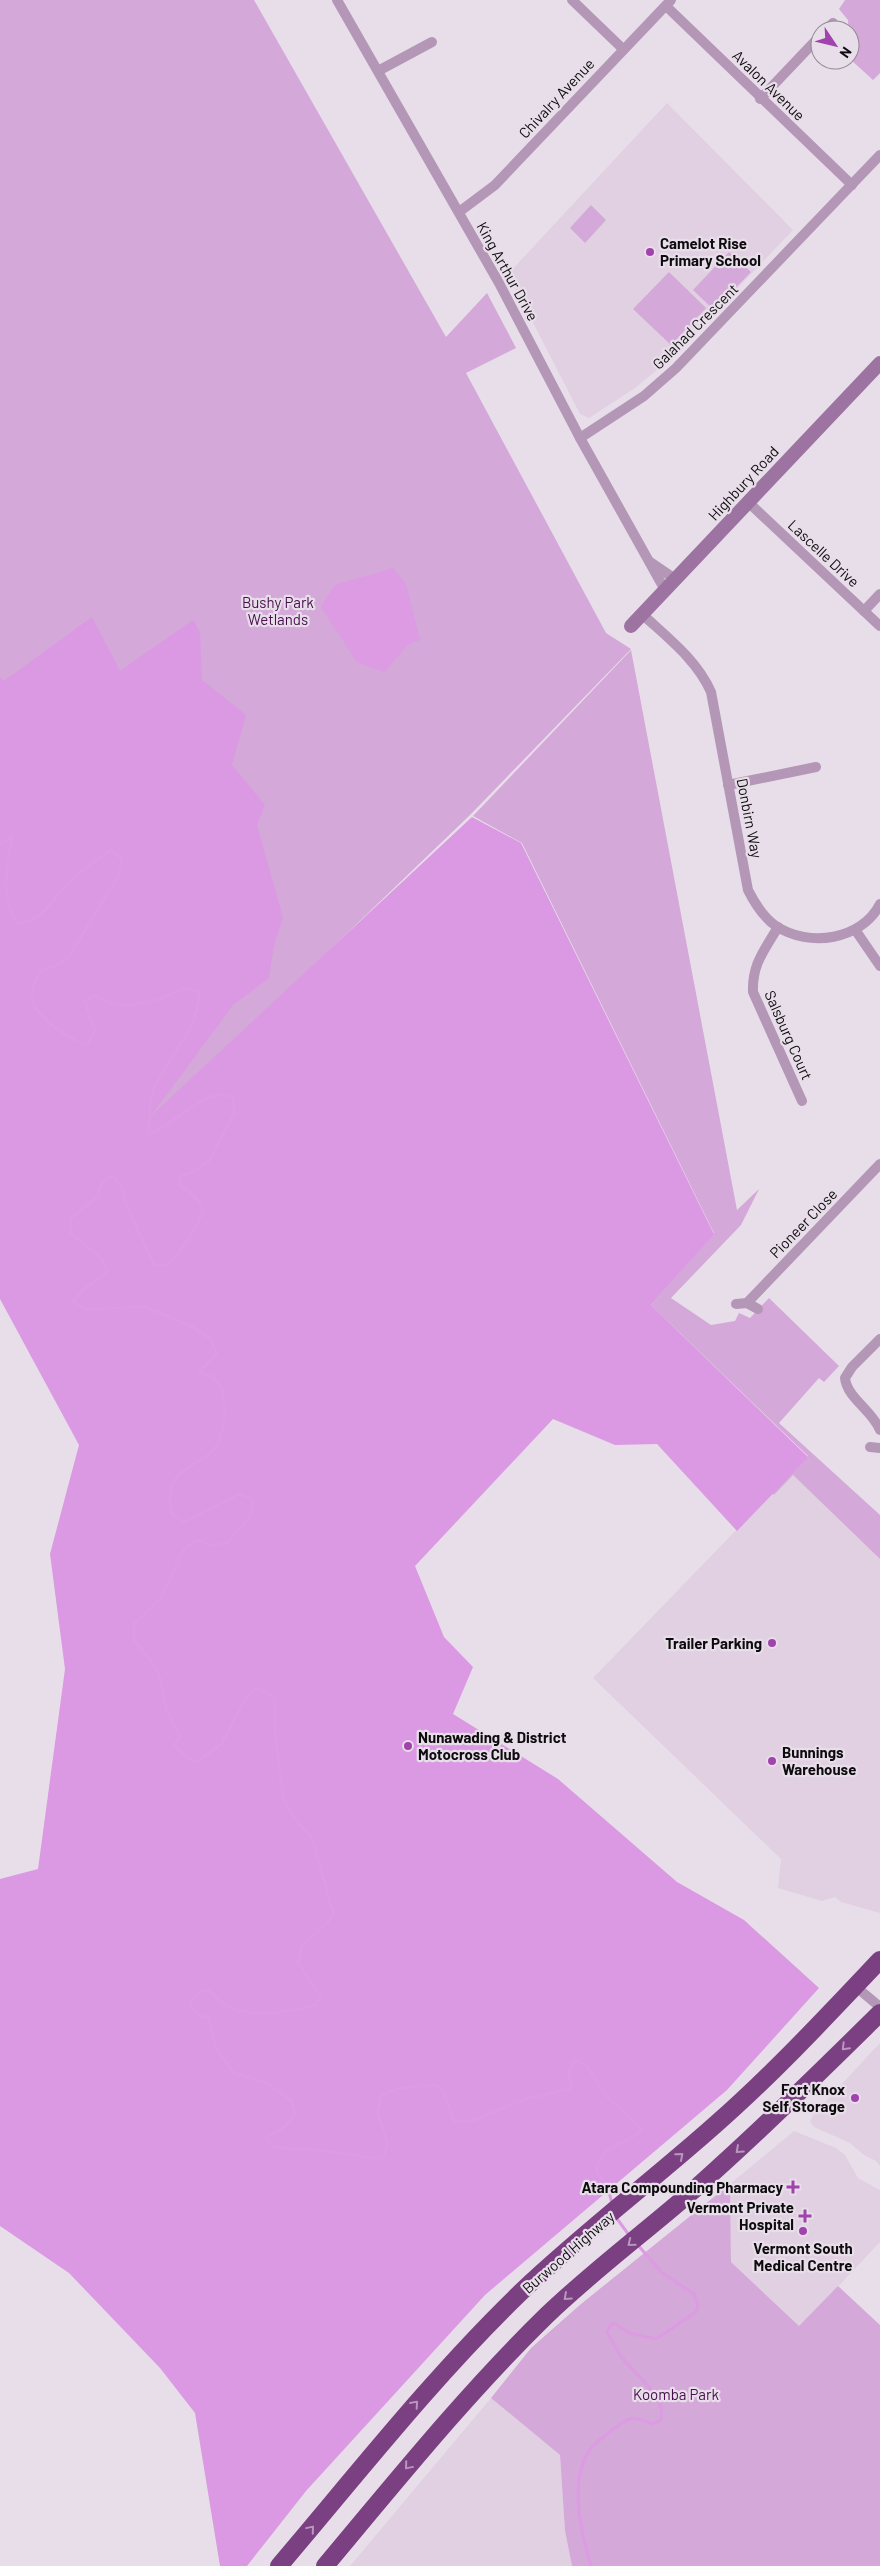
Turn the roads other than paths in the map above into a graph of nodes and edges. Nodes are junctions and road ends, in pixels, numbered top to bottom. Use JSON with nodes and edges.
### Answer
{"nodes":[{"id":1,"x":337,"y":0,"type":"edge"},
{"id":2,"x":572,"y":0,"type":"edge"},
{"id":3,"x":668,"y":3,"type":"edge"},
{"id":4,"x":432,"y":42,"type":"dead end"},
{"id":5,"x":810,"y":46,"type":"edge"},
{"id":6,"x":623,"y":49,"type":"junction"},
{"id":7,"x":378,"y":71,"type":"junction"},
{"id":8,"x":760,"y":99,"type":"junction"},
{"id":9,"x":880,"y":155,"type":"edge"},
{"id":10,"x":852,"y":185,"type":"junction"},
{"id":11,"x":459,"y":212,"type":"junction"},
{"id":12,"x":880,"y":363,"type":"edge"},
{"id":13,"x":580,"y":438,"type":"junction"},
{"id":14,"x":748,"y":502,"type":"junction"},
{"id":15,"x":647,"y":560,"type":"junction"},
{"id":16,"x":675,"y":579,"type":"junction"},
{"id":17,"x":665,"y":590,"type":"junction"},
{"id":18,"x":880,"y":594,"type":"edge"},
{"id":19,"x":864,"y":611,"type":"junction"},
{"id":20,"x":642,"y":614,"type":"junction"},
{"id":21,"x":631,"y":626,"type":"dead end"},
{"id":22,"x":880,"y":626,"type":"edge"},
{"id":23,"x":816,"y":767,"type":"dead end"},
{"id":24,"x":728,"y":785,"type":"junction"},
{"id":25,"x":880,"y":904,"type":"edge"},
{"id":26,"x":778,"y":927,"type":"junction"},
{"id":27,"x":856,"y":930,"type":"junction"},
{"id":28,"x":880,"y":966,"type":"edge"},
{"id":29,"x":802,"y":1101,"type":"dead end"},
{"id":30,"x":880,"y":1164,"type":"edge"},
{"id":31,"x":758,"y":1309,"type":"dead end"},
{"id":32,"x":880,"y":1340,"type":"edge"},
{"id":33,"x":880,"y":1430,"type":"edge"},
{"id":34,"x":880,"y":1960,"type":"edge"},
{"id":35,"x":855,"y":1986,"type":"junction"},
{"id":36,"x":880,"y":2007,"type":"edge"},
{"id":37,"x":880,"y":2013,"type":"edge"},
{"id":38,"x":279,"y":2566,"type":"edge"},
{"id":39,"x":325,"y":2566,"type":"edge"}],
"edges":[{"from":1,"to":7,"type":"street","name":"King Arthur Drive"},
{"from":2,"to":6,"type":"street"},
{"from":3,"to":6,"type":"street","name":"Chivalry Avenue"},
{"from":3,"to":8,"type":"street","name":"Avalon Avenue"},
{"from":4,"to":7,"type":"street"},
{"from":5,"to":8,"type":"street"},
{"from":6,"to":11,"type":"street","name":"Chivalry Avenue"},
{"from":7,"to":11,"type":"street","name":"King Arthur Drive"},
{"from":8,"to":10,"type":"street","name":"Avalon Avenue"},
{"from":9,"to":10,"type":"street","name":"Galahad Crescent"},
{"from":10,"to":13,"type":"street","name":"Galahad Crescent"},
{"from":11,"to":13,"type":"street","name":"King Arthur Drive"},
{"from":12,"to":14,"type":"main road","name":"Highbury Road"},
{"from":13,"to":15,"type":"street","name":"King Arthur Drive"},
{"from":14,"to":16,"type":"main road","name":"Highbury Road"},
{"from":14,"to":19,"type":"street","name":"Lascelle Drive"},
{"from":15,"to":16,"type":"street","name":"King Arthur Drive"},
{"from":15,"to":17,"type":"street","name":"King Arthur Drive"},
{"from":16,"to":17,"type":"main road","name":"Highbury Road"},
{"from":17,"to":20,"type":"main road","name":"Highbury Road"},
{"from":18,"to":19,"type":"street"},
{"from":19,"to":22,"type":"street","name":"Lascelle Drive"},
{"from":20,"to":21,"type":"main road","name":"Highbury Road"},
{"from":20,"to":24,"type":"street","name":"Donbirn Way"},
{"from":23,"to":24,"type":"street"},
{"from":24,"to":26,"type":"street","name":"Donbirn Way"},
{"from":25,"to":27,"type":"street"},
{"from":26,"to":27,"type":"street","name":"Donbirn Way"},
{"from":26,"to":29,"type":"street","name":"Salsburg Court"},
{"from":27,"to":28,"type":"street"},
{"from":30,"to":31,"type":"street","name":"Pioneer Close"},
{"from":32,"to":33,"type":"street"},
{"from":34,"to":35,"type":"highway","name":"Burwood Highway"},
{"from":35,"to":36,"type":"street"},
{"from":38,"to":35,"type":"highway","name":"Burwood Highway","one_way":true},
{"from":37,"to":39,"type":"highway","one_way":true}]}
